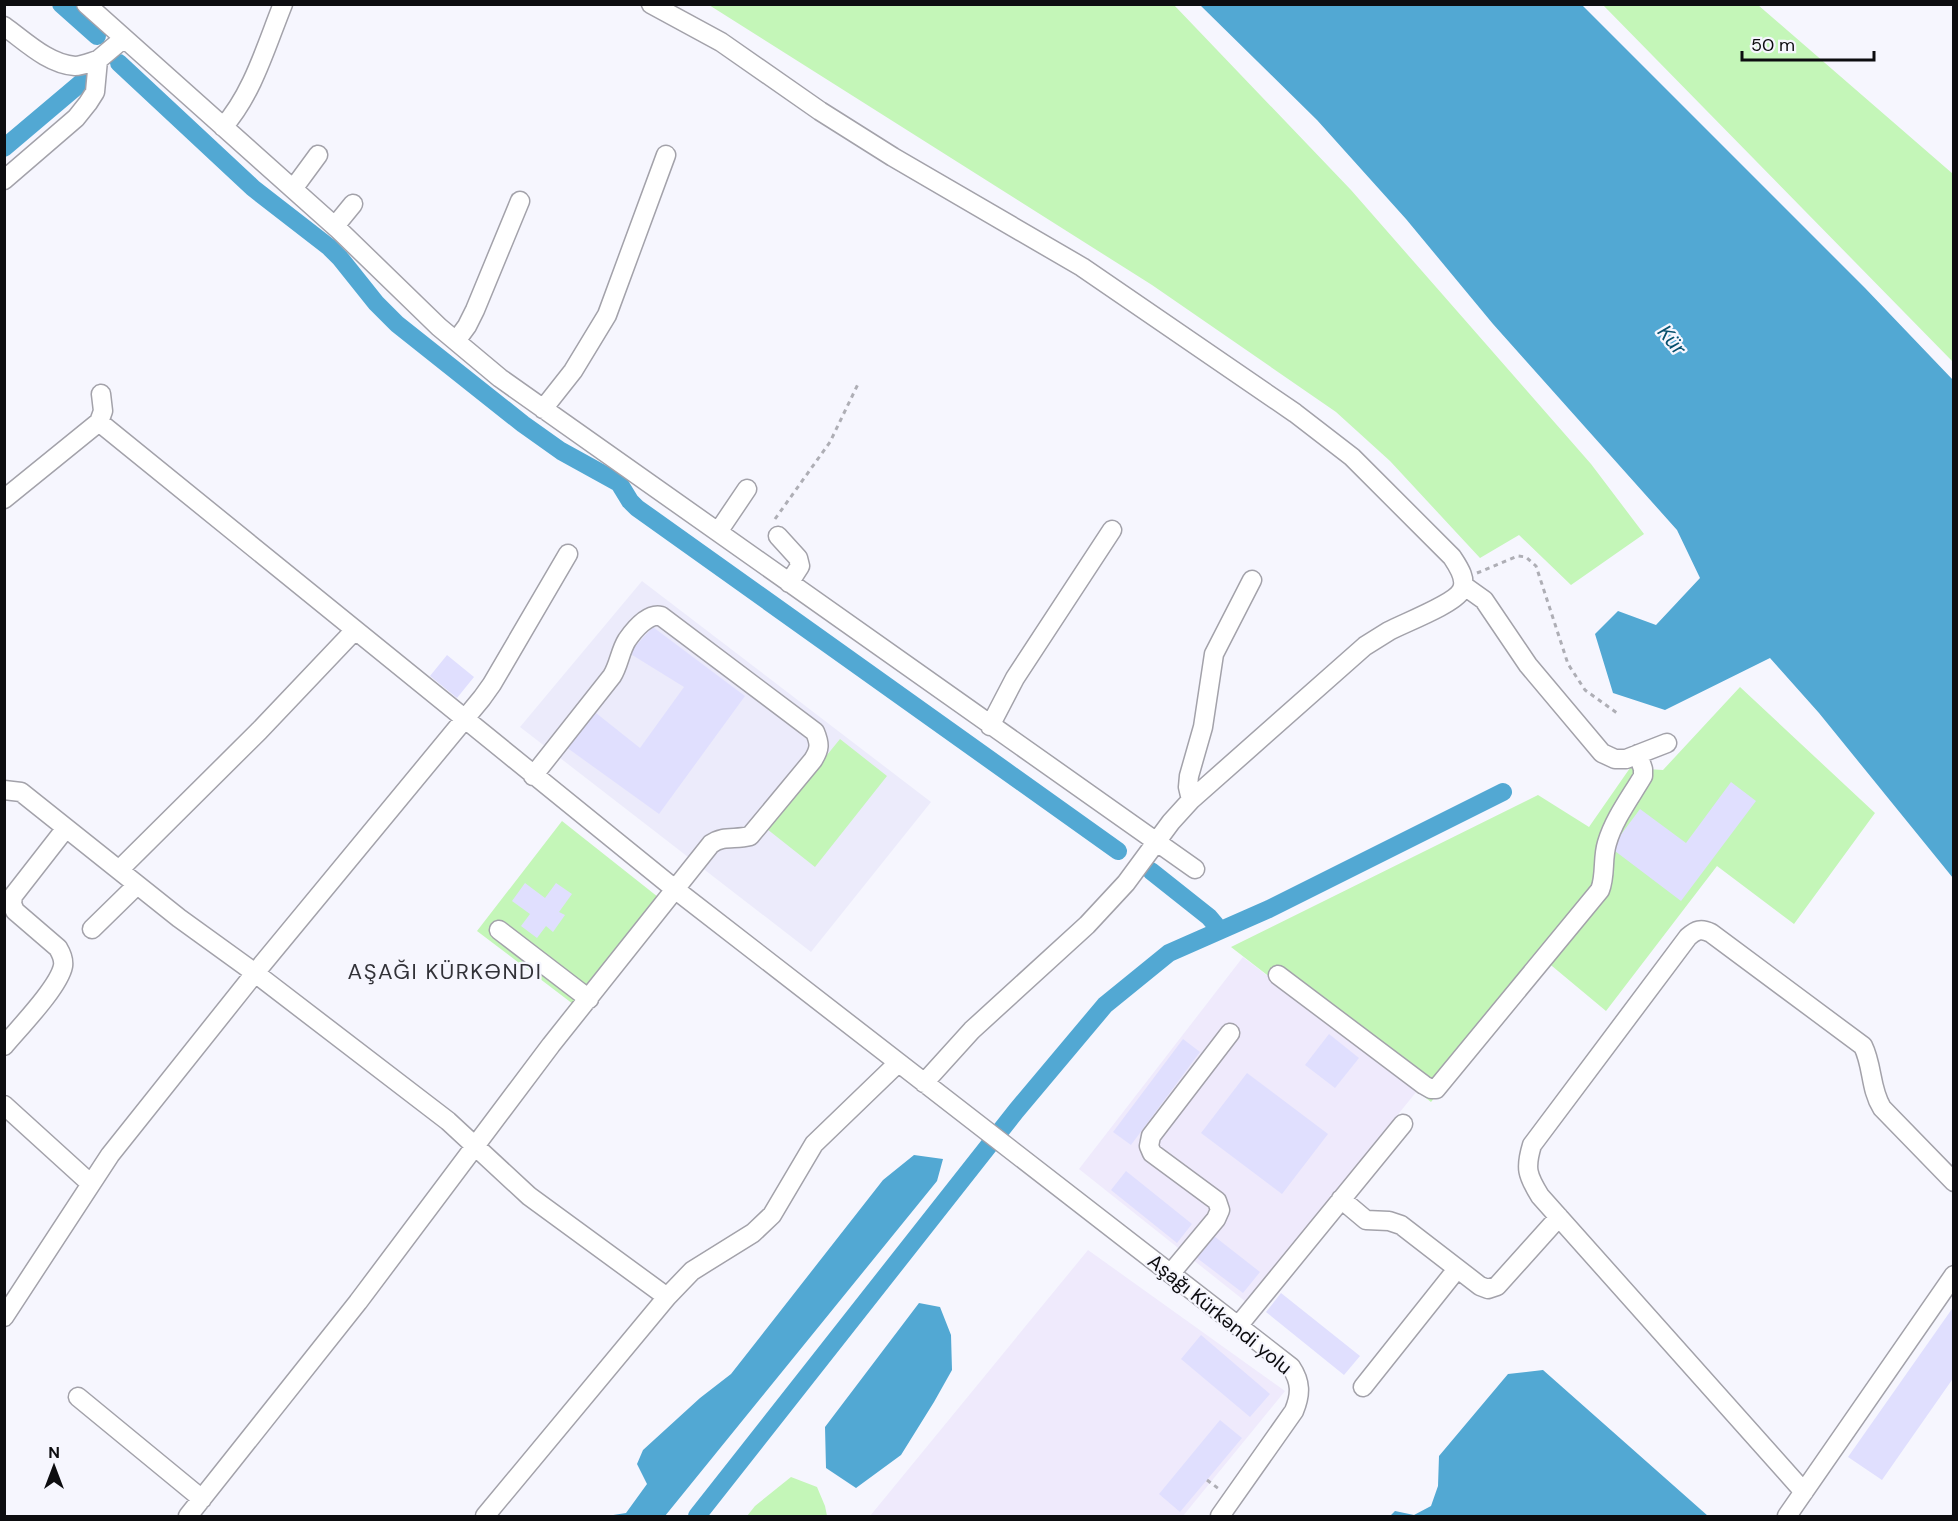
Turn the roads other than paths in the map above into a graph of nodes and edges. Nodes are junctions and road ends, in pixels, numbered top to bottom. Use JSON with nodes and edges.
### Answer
{"nodes":[{"id":1,"x":86,"y":4,"type":"edge"},
{"id":2,"x":283,"y":4,"type":"edge"},
{"id":3,"x":651,"y":4,"type":"edge"},
{"id":4,"x":4,"y":26,"type":"edge"},
{"id":5,"x":123,"y":39,"type":"junction"},
{"id":6,"x":98,"y":60,"type":"junction"},
{"id":7,"x":223,"y":127,"type":"junction"},
{"id":8,"x":318,"y":155,"type":"dead end"},
{"id":9,"x":666,"y":155,"type":"dead end"},
{"id":10,"x":4,"y":180,"type":"edge"},
{"id":11,"x":293,"y":189,"type":"junction"},
{"id":12,"x":520,"y":201,"type":"dead end"},
{"id":13,"x":353,"y":204,"type":"dead end"},
{"id":14,"x":335,"y":226,"type":"junction"},
{"id":15,"x":456,"y":341,"type":"junction"},
{"id":16,"x":101,"y":394,"type":"dead end"},
{"id":17,"x":543,"y":409,"type":"junction"},
{"id":18,"x":99,"y":422,"type":"junction"},
{"id":19,"x":747,"y":489,"type":"dead end"},
{"id":20,"x":4,"y":499,"type":"edge"},
{"id":21,"x":1112,"y":530,"type":"dead end"},
{"id":22,"x":774,"y":531,"type":"road end"},
{"id":23,"x":718,"y":532,"type":"junction"},
{"id":24,"x":568,"y":554,"type":"dead end"},
{"id":25,"x":1252,"y":580,"type":"dead end"},
{"id":26,"x":1463,"y":582,"type":"junction"},
{"id":27,"x":789,"y":583,"type":"junction"},
{"id":28,"x":356,"y":630,"type":"junction"},
{"id":29,"x":465,"y":720,"type":"junction"},
{"id":30,"x":990,"y":726,"type":"junction"},
{"id":31,"x":1667,"y":743,"type":"dead end"},
{"id":32,"x":1638,"y":754,"type":"junction"},
{"id":33,"x":533,"y":776,"type":"junction"},
{"id":34,"x":6,"y":786,"type":"edge"},
{"id":35,"x":1191,"y":800,"type":"junction"},
{"id":36,"x":66,"y":828,"type":"junction"},
{"id":37,"x":1157,"y":842,"type":"junction"},
{"id":38,"x":1195,"y":869,"type":"dead end"},
{"id":39,"x":119,"y":870,"type":"junction"},
{"id":40,"x":137,"y":885,"type":"junction"},
{"id":41,"x":676,"y":890,"type":"junction"},
{"id":42,"x":92,"y":930,"type":"dead end"},
{"id":43,"x":499,"y":930,"type":"dead end"},
{"id":44,"x":255,"y":973,"type":"junction"},
{"id":45,"x":1278,"y":975,"type":"dead end"},
{"id":46,"x":589,"y":999,"type":"junction"},
{"id":47,"x":1230,"y":1032,"type":"dead end"},
{"id":48,"x":4,"y":1046,"type":"edge"},
{"id":49,"x":898,"y":1063,"type":"junction"},
{"id":50,"x":924,"y":1083,"type":"junction"},
{"id":51,"x":4,"y":1105,"type":"edge"},
{"id":52,"x":1403,"y":1124,"type":"dead end"},
{"id":53,"x":475,"y":1146,"type":"junction"},
{"id":54,"x":1953,"y":1182,"type":"edge"},
{"id":55,"x":91,"y":1184,"type":"junction"},
{"id":56,"x":1341,"y":1199,"type":"junction"},
{"id":57,"x":1559,"y":1217,"type":"junction"},
{"id":58,"x":1457,"y":1269,"type":"junction"},
{"id":59,"x":1171,"y":1273,"type":"junction"},
{"id":60,"x":1953,"y":1275,"type":"edge"},
{"id":61,"x":667,"y":1297,"type":"junction"},
{"id":62,"x":4,"y":1317,"type":"edge"},
{"id":63,"x":1238,"y":1326,"type":"junction"},
{"id":64,"x":1363,"y":1387,"type":"dead end"},
{"id":65,"x":78,"y":1397,"type":"dead end"},
{"id":66,"x":1804,"y":1492,"type":"junction"},
{"id":67,"x":197,"y":1510,"type":"edge"},
{"id":68,"x":485,"y":1516,"type":"edge"},
{"id":69,"x":1220,"y":1516,"type":"edge"},
{"id":70,"x":1787,"y":1516,"type":"edge"}],
"edges":[{"from":1,"to":5,"type":"street"},
{"from":2,"to":7,"type":"street"},
{"from":3,"to":26,"type":"street"},
{"from":4,"to":6,"type":"street"},
{"from":5,"to":6,"type":"street"},
{"from":5,"to":7,"type":"street"},
{"from":6,"to":10,"type":"street"},
{"from":7,"to":11,"type":"street"},
{"from":8,"to":11,"type":"street"},
{"from":9,"to":17,"type":"street"},
{"from":11,"to":14,"type":"street"},
{"from":12,"to":15,"type":"street"},
{"from":13,"to":14,"type":"street"},
{"from":14,"to":15,"type":"street"},
{"from":15,"to":17,"type":"street"},
{"from":16,"to":18,"type":"street"},
{"from":17,"to":23,"type":"street"},
{"from":18,"to":20,"type":"street"},
{"from":18,"to":28,"type":"street","name":"Aşağı Kürkəndi yolu"},
{"from":19,"to":23,"type":"street"},
{"from":21,"to":30,"type":"street"},
{"from":22,"to":27,"type":"street"},
{"from":23,"to":27,"type":"street"},
{"from":24,"to":29,"type":"street"},
{"from":25,"to":35,"type":"street"},
{"from":26,"to":32,"type":"street"},
{"from":26,"to":35,"type":"street"},
{"from":27,"to":30,"type":"street"},
{"from":28,"to":29,"type":"street","name":"Aşağı Kürkəndi yolu"},
{"from":28,"to":39,"type":"street"},
{"from":29,"to":33,"type":"street","name":"Aşağı Kürkəndi yolu"},
{"from":29,"to":44,"type":"street"},
{"from":30,"to":37,"type":"street"},
{"from":31,"to":32,"type":"street"},
{"from":32,"to":45,"type":"street"},
{"from":33,"to":41,"type":"street","name":"Aşağı Kürkəndi yolu"},
{"from":33,"to":41,"type":"street"},
{"from":34,"to":36,"type":"street"},
{"from":35,"to":37,"type":"street"},
{"from":36,"to":39,"type":"street"},
{"from":36,"to":48,"type":"street"},
{"from":37,"to":38,"type":"street"},
{"from":37,"to":50,"type":"street"},
{"from":39,"to":40,"type":"street"},
{"from":40,"to":42,"type":"street"},
{"from":40,"to":44,"type":"street"},
{"from":41,"to":46,"type":"street"},
{"from":41,"to":49,"type":"street","name":"Aşağı Kürkəndi yolu"},
{"from":43,"to":46,"type":"street"},
{"from":44,"to":53,"type":"street"},
{"from":44,"to":55,"type":"street"},
{"from":46,"to":53,"type":"street"},
{"from":47,"to":59,"type":"street"},
{"from":49,"to":50,"type":"street","name":"Aşağı Kürkəndi yolu"},
{"from":49,"to":61,"type":"street"},
{"from":50,"to":59,"type":"street","name":"Aşağı Kürkəndi yolu"},
{"from":51,"to":55,"type":"street"},
{"from":52,"to":56,"type":"street"},
{"from":53,"to":61,"type":"street"},
{"from":53,"to":67,"type":"street"},
{"from":54,"to":57,"type":"street"},
{"from":55,"to":62,"type":"street"},
{"from":56,"to":58,"type":"street"},
{"from":56,"to":63,"type":"street"},
{"from":57,"to":58,"type":"street"},
{"from":57,"to":66,"type":"street"},
{"from":58,"to":64,"type":"street"},
{"from":59,"to":63,"type":"street","name":"Aşağı Kürkəndi yolu"},
{"from":60,"to":66,"type":"street"},
{"from":61,"to":68,"type":"street"},
{"from":63,"to":69,"type":"street","name":"Aşağı Kürkəndi yolu"},
{"from":65,"to":67,"type":"street"},
{"from":66,"to":70,"type":"street"}]}
